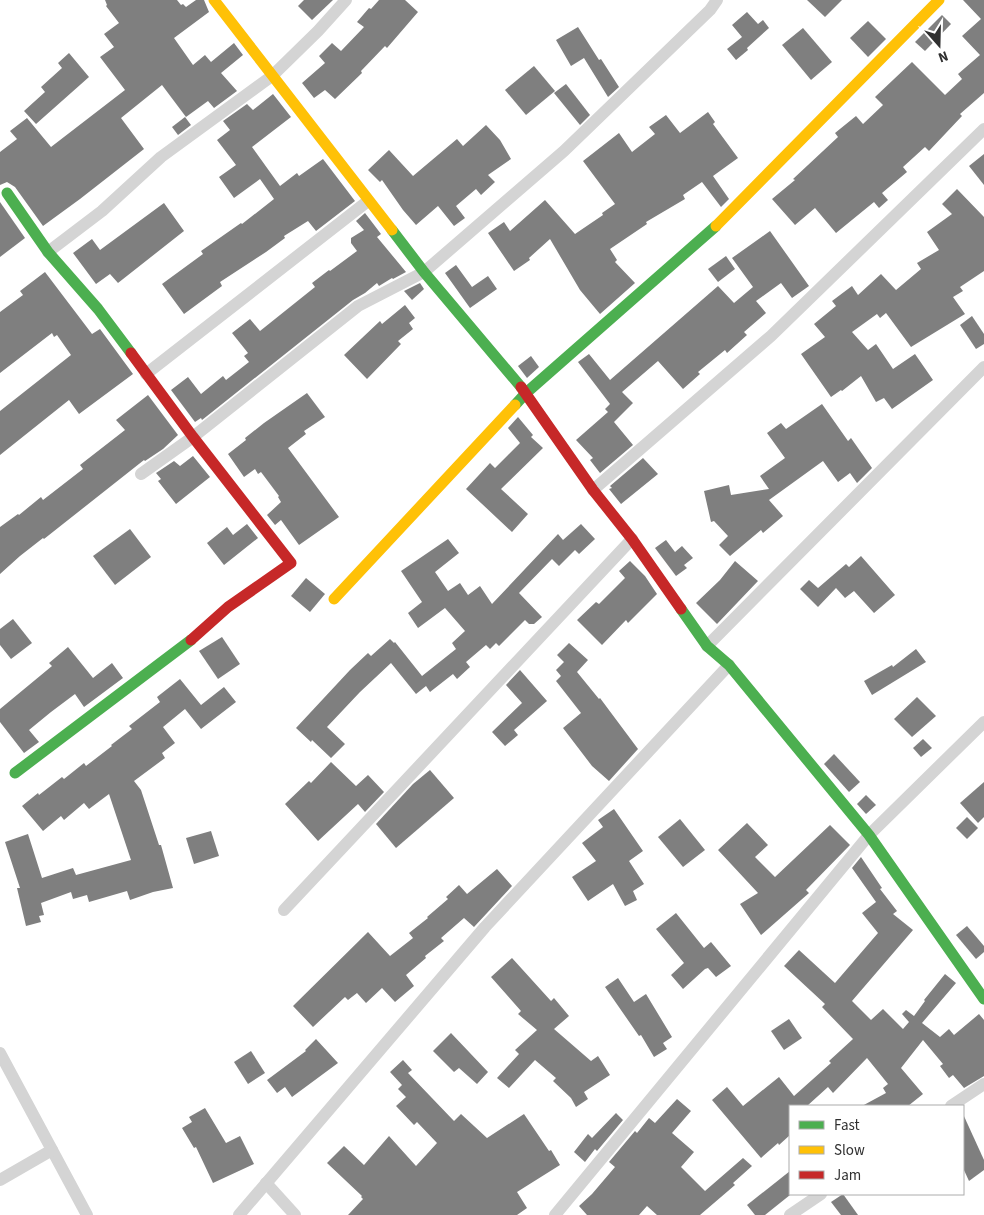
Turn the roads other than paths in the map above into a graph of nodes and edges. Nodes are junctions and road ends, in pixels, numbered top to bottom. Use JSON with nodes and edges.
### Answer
{"nodes":[{"id":1,"x":214,"y":0,"type":"edge"},
{"id":2,"x":346,"y":0,"type":"edge"},
{"id":3,"x":717,"y":0,"type":"edge"},
{"id":4,"x":938,"y":0,"type":"edge"},
{"id":5,"x":272,"y":76,"type":"junction"},
{"id":6,"x":984,"y":129,"type":"edge"},
{"id":7,"x":7,"y":193,"type":"dead end"},
{"id":8,"x":368,"y":201,"type":"junction"},
{"id":9,"x":48,"y":252,"type":"junction"},
{"id":10,"x":424,"y":272,"type":"junction"},
{"id":11,"x":984,"y":367,"type":"edge"},
{"id":12,"x":146,"y":374,"type":"junction"},
{"id":13,"x":526,"y":393,"type":"junction"},
{"id":14,"x":193,"y":437,"type":"junction"},
{"id":15,"x":141,"y":474,"type":"dead end"},
{"id":16,"x":593,"y":490,"type":"junction"},
{"id":17,"x":632,"y":539,"type":"junction"},
{"id":18,"x":334,"y":599,"type":"dead end"},
{"id":19,"x":707,"y":646,"type":"junction"},
{"id":20,"x":729,"y":665,"type":"junction"},
{"id":21,"x":984,"y":722,"type":"edge"},
{"id":22,"x":15,"y":773,"type":"dead end"},
{"id":23,"x":869,"y":835,"type":"junction"},
{"id":24,"x":284,"y":910,"type":"dead end"},
{"id":25,"x":984,"y":999,"type":"edge"},
{"id":26,"x":0,"y":1054,"type":"edge"},
{"id":27,"x":984,"y":1084,"type":"edge"},
{"id":28,"x":952,"y":1105,"type":"edge"},
{"id":29,"x":52,"y":1150,"type":"junction"},
{"id":30,"x":0,"y":1180,"type":"edge"},
{"id":31,"x":266,"y":1183,"type":"junction"},
{"id":32,"x":820,"y":1195,"type":"edge"},
{"id":33,"x":87,"y":1215,"type":"edge"},
{"id":34,"x":239,"y":1215,"type":"edge"},
{"id":35,"x":295,"y":1215,"type":"edge"},
{"id":36,"x":555,"y":1215,"type":"edge"},
{"id":37,"x":790,"y":1215,"type":"edge"}],
"edges":[{"from":1,"to":5,"type":"street"},
{"from":2,"to":5,"type":"street"},
{"from":3,"to":10,"type":"street"},
{"from":4,"to":13,"type":"street"},
{"from":5,"to":8,"type":"street"},
{"from":5,"to":9,"type":"street"},
{"from":6,"to":16,"type":"street"},
{"from":7,"to":9,"type":"street"},
{"from":8,"to":10,"type":"street"},
{"from":8,"to":12,"type":"street"},
{"from":9,"to":12,"type":"street"},
{"from":10,"to":13,"type":"street"},
{"from":10,"to":14,"type":"street"},
{"from":11,"to":19,"type":"street"},
{"from":12,"to":14,"type":"street"},
{"from":13,"to":16,"type":"street"},
{"from":13,"to":18,"type":"street"},
{"from":14,"to":15,"type":"street"},
{"from":14,"to":22,"type":"street"},
{"from":16,"to":17,"type":"street"},
{"from":17,"to":19,"type":"street"},
{"from":17,"to":24,"type":"street"},
{"from":19,"to":20,"type":"street"},
{"from":20,"to":23,"type":"street"},
{"from":20,"to":31,"type":"street"},
{"from":21,"to":23,"type":"street"},
{"from":23,"to":25,"type":"street"},
{"from":23,"to":36,"type":"street"},
{"from":26,"to":29,"type":"street"},
{"from":27,"to":28,"type":"street"},
{"from":29,"to":30,"type":"street"},
{"from":29,"to":33,"type":"street"},
{"from":31,"to":34,"type":"street"},
{"from":31,"to":35,"type":"street"},
{"from":32,"to":37,"type":"street"}]}
